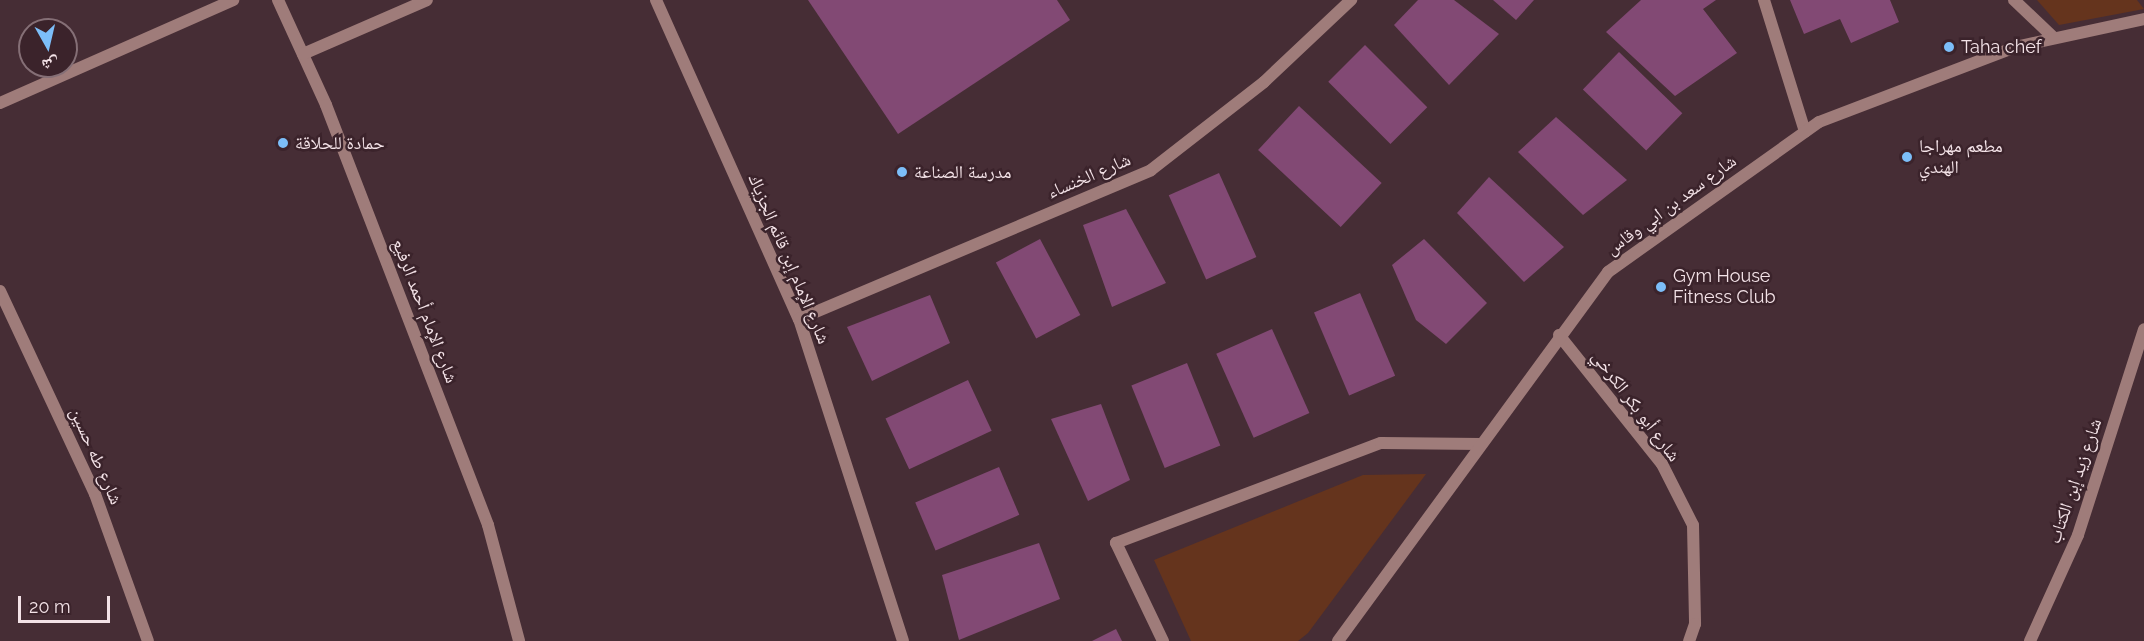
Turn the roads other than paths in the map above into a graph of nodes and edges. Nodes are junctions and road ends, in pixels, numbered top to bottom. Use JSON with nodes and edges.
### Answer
{"nodes":[{"id":1,"x":233,"y":0,"type":"edge"},
{"id":2,"x":278,"y":0,"type":"edge"},
{"id":3,"x":427,"y":0,"type":"edge"},
{"id":4,"x":656,"y":0,"type":"edge"},
{"id":5,"x":1352,"y":0,"type":"edge"},
{"id":6,"x":1764,"y":0,"type":"edge"},
{"id":7,"x":2014,"y":0,"type":"edge"},
{"id":8,"x":2144,"y":19,"type":"edge"},
{"id":9,"x":2054,"y":38,"type":"junction"},
{"id":10,"x":303,"y":54,"type":"junction"},
{"id":11,"x":0,"y":103,"type":"edge"},
{"id":12,"x":1804,"y":132,"type":"junction"},
{"id":13,"x":0,"y":291,"type":"edge"},
{"id":14,"x":799,"y":319,"type":"junction"},
{"id":15,"x":2144,"y":329,"type":"edge"},
{"id":16,"x":1559,"y":335,"type":"junction"},
{"id":17,"x":1481,"y":444,"type":"junction"},
{"id":18,"x":148,"y":641,"type":"edge"},
{"id":19,"x":519,"y":641,"type":"edge"},
{"id":20,"x":903,"y":641,"type":"edge"},
{"id":21,"x":1163,"y":641,"type":"edge"},
{"id":22,"x":1338,"y":641,"type":"edge"},
{"id":23,"x":1689,"y":641,"type":"edge"},
{"id":24,"x":2030,"y":641,"type":"edge"}],
"edges":[{"from":1,"to":11,"type":"street"},
{"from":2,"to":10,"type":"street","name":"شارع الإمام أحمد الرفيع"},
{"from":3,"to":10,"type":"street"},
{"from":4,"to":14,"type":"street","name":"شارع الإمام إبن قائم الجزياك"},
{"from":5,"to":14,"type":"street","name":"شارع الخنساء"},
{"from":6,"to":12,"type":"street"},
{"from":7,"to":9,"type":"street"},
{"from":8,"to":9,"type":"street","name":"شارع سعد بن ابي وقاس"},
{"from":9,"to":12,"type":"street","name":"شارع سعد بن ابي وقاس"},
{"from":10,"to":19,"type":"street","name":"شارع الإمام أحمد الرفيع"},
{"from":12,"to":16,"type":"street","name":"شارع سعد بن ابي وقاس"},
{"from":13,"to":18,"type":"street","name":"شارع طه حسين"},
{"from":14,"to":20,"type":"street","name":"شارع الإمام إبن قائم الجزياك"},
{"from":15,"to":24,"type":"street","name":"شارع زيد إبن الكتاب"},
{"from":16,"to":17,"type":"street","name":"شارع سعد بن ابي وقاس"},
{"from":16,"to":23,"type":"street","name":"شارع أبو بكر الكرخي"},
{"from":17,"to":21,"type":"street"},
{"from":17,"to":22,"type":"street","name":"شارع سعد بن ابي وقاس"}]}
